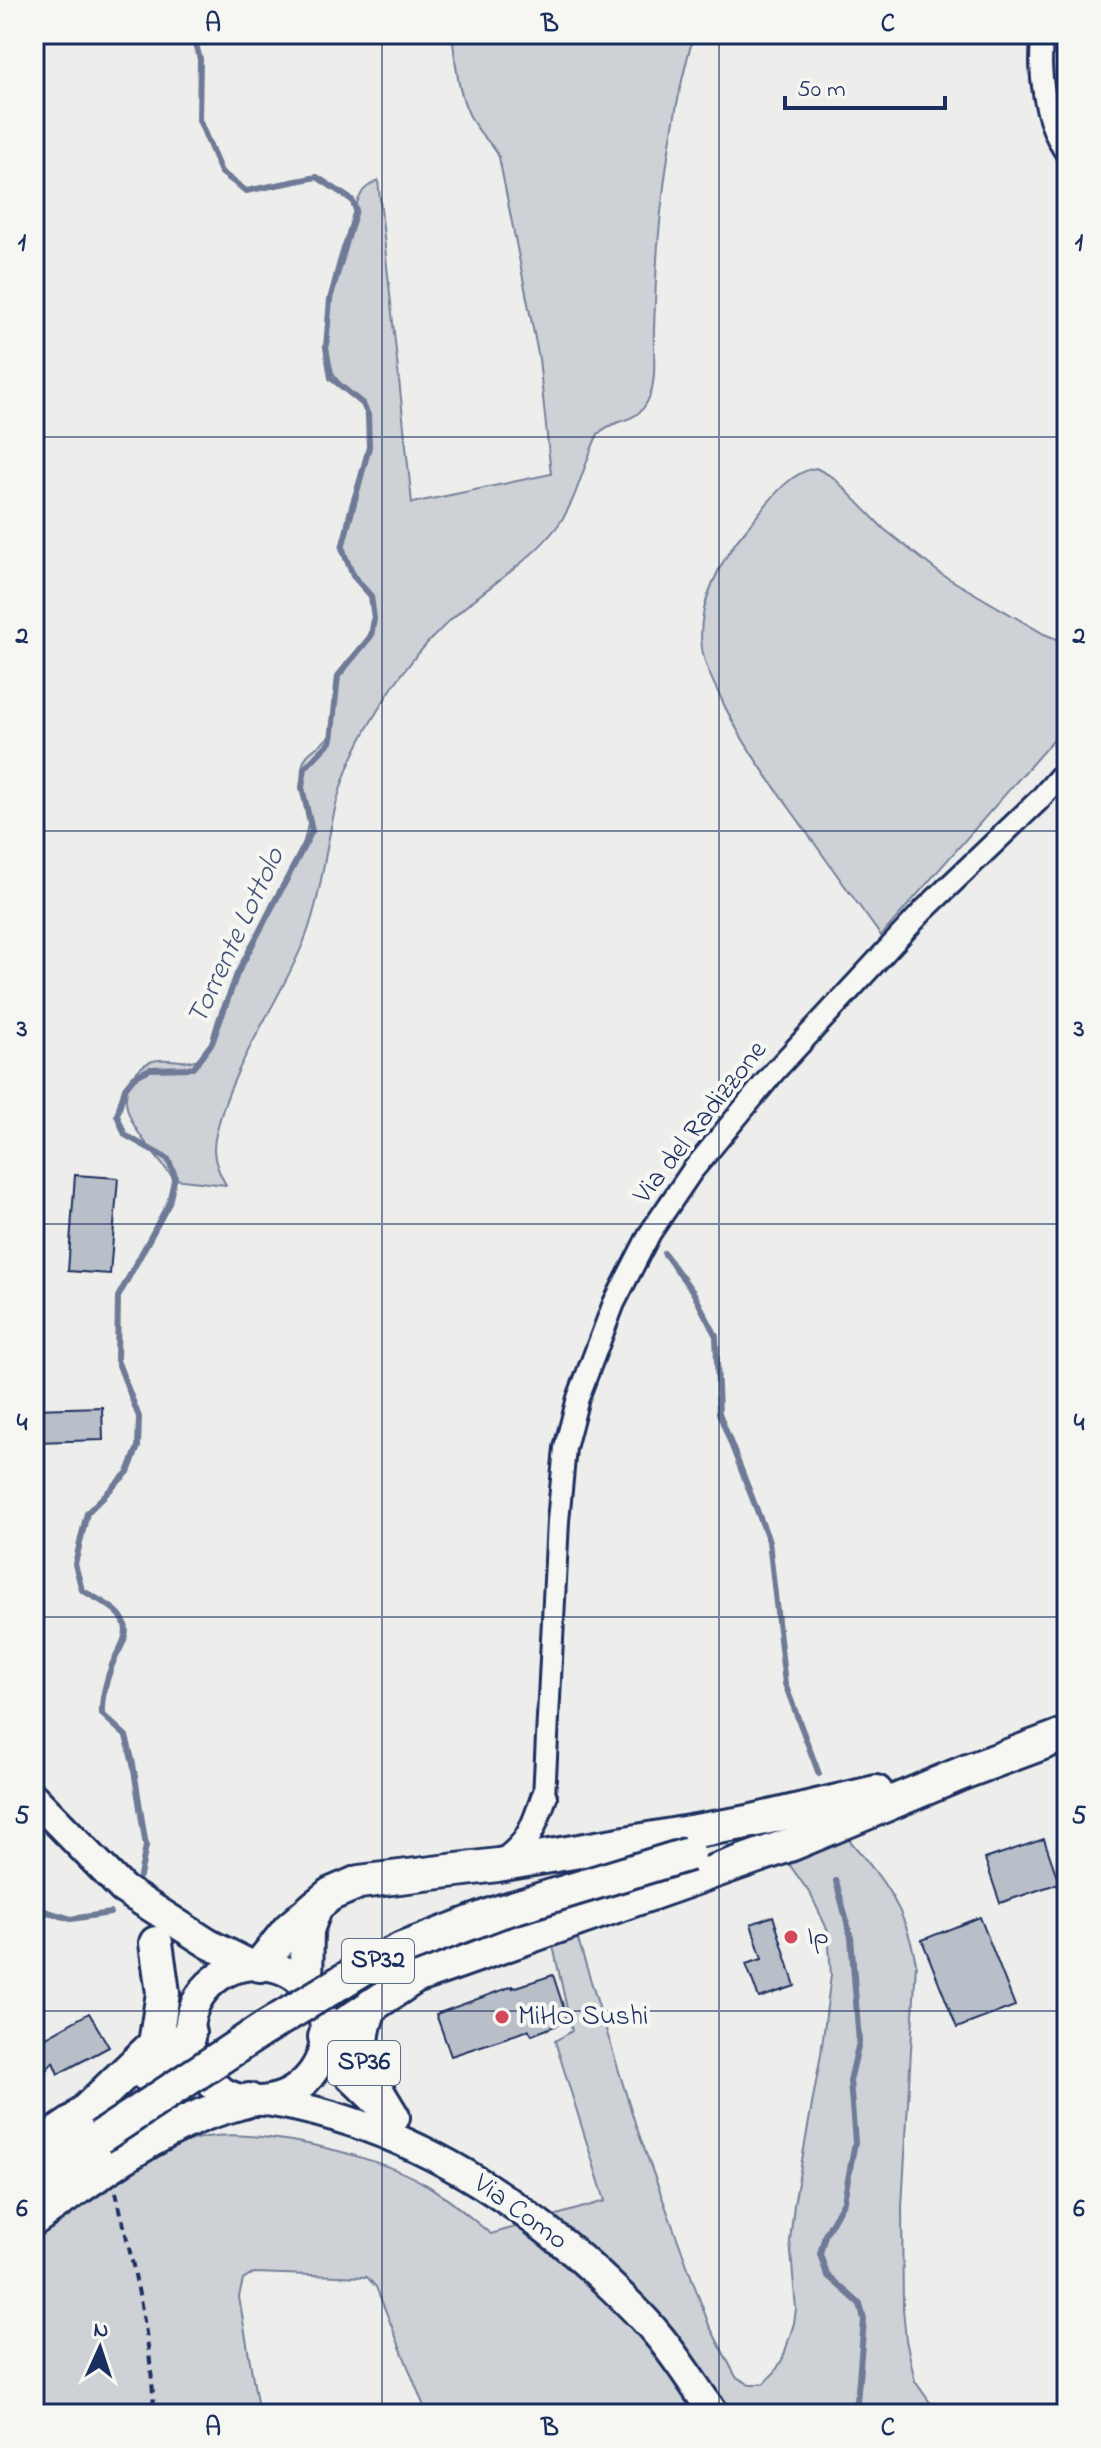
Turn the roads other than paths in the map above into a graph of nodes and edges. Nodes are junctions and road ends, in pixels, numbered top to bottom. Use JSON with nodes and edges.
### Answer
{"nodes":[{"id":1,"x":1043,"y":34,"type":"edge"},
{"id":2,"x":1067,"y":154,"type":"edge"},
{"id":3,"x":1067,"y":768,"type":"edge"},
{"id":4,"x":1067,"y":1734,"type":"edge"},
{"id":5,"x":965,"y":1772,"type":"junction"},
{"id":6,"x":544,"y":1797,"type":"junction"},
{"id":7,"x":35,"y":1800,"type":"edge"},
{"id":8,"x":553,"y":1855,"type":"junction"},
{"id":9,"x":498,"y":1865,"type":"junction"},
{"id":10,"x":123,"y":1889,"type":"junction"},
{"id":11,"x":316,"y":1906,"type":"junction"},
{"id":12,"x":156,"y":1943,"type":"junction"},
{"id":13,"x":256,"y":1965,"type":"junction"},
{"id":14,"x":306,"y":1985,"type":"junction"},
{"id":15,"x":372,"y":2005,"type":"junction"},
{"id":16,"x":189,"y":2028,"type":"junction"},
{"id":17,"x":324,"y":2044,"type":"junction"},
{"id":18,"x":258,"y":2100,"type":"junction"},
{"id":19,"x":393,"y":2117,"type":"junction"},
{"id":20,"x":95,"y":2142,"type":"junction"},
{"id":21,"x":34,"y":2149,"type":"edge"},
{"id":22,"x":437,"y":2157,"type":"junction"},
{"id":23,"x":34,"y":2184,"type":"edge"},
{"id":24,"x":34,"y":2219,"type":"edge"},
{"id":25,"x":714,"y":2414,"type":"edge"}],
"edges":[{"from":1,"to":2,"type":"street"},
{"from":3,"to":6,"type":"street","name":"Via del Radizzone"},
{"from":4,"to":5,"type":"main road","number":"SP32"},
{"from":5,"to":8,"type":"main road"},
{"from":5,"to":15,"type":"main road"},
{"from":5,"to":20,"type":"main road","number":"SP32","bridge":true},
{"from":6,"to":8,"type":"street"},
{"from":6,"to":9,"type":"street"},
{"from":7,"to":10,"type":"main road"},
{"from":8,"to":9,"type":"main road"},
{"from":9,"to":11,"type":"main road"},
{"from":10,"to":12,"type":"main road"},
{"from":10,"to":13,"type":"main road"},
{"from":11,"to":13,"type":"main road"},
{"from":11,"to":14,"type":"main road"},
{"from":12,"to":16,"type":"main road"},
{"from":12,"to":20,"type":"main road"},
{"from":13,"to":14,"type":"main road"},
{"from":13,"to":16,"type":"main road"},
{"from":14,"to":17,"type":"main road"},
{"from":15,"to":17,"type":"main road"},
{"from":15,"to":19,"type":"main road","number":"SP36"},
{"from":16,"to":18,"type":"main road"},
{"from":16,"to":20,"type":"main road"},
{"from":17,"to":18,"type":"main road"},
{"from":17,"to":19,"type":"main road","number":"SP36"},
{"from":18,"to":20,"type":"main road"},
{"from":18,"to":22,"type":"main road","name":"Via Como"},
{"from":19,"to":22,"type":"main road","number":"SP36"},
{"from":20,"to":21,"type":"main road"},
{"from":20,"to":23,"type":"main road","number":"SP32"},
{"from":20,"to":24,"type":"main road"},
{"from":22,"to":25,"type":"main road","name":"Via Como","number":"SP36"}]}
